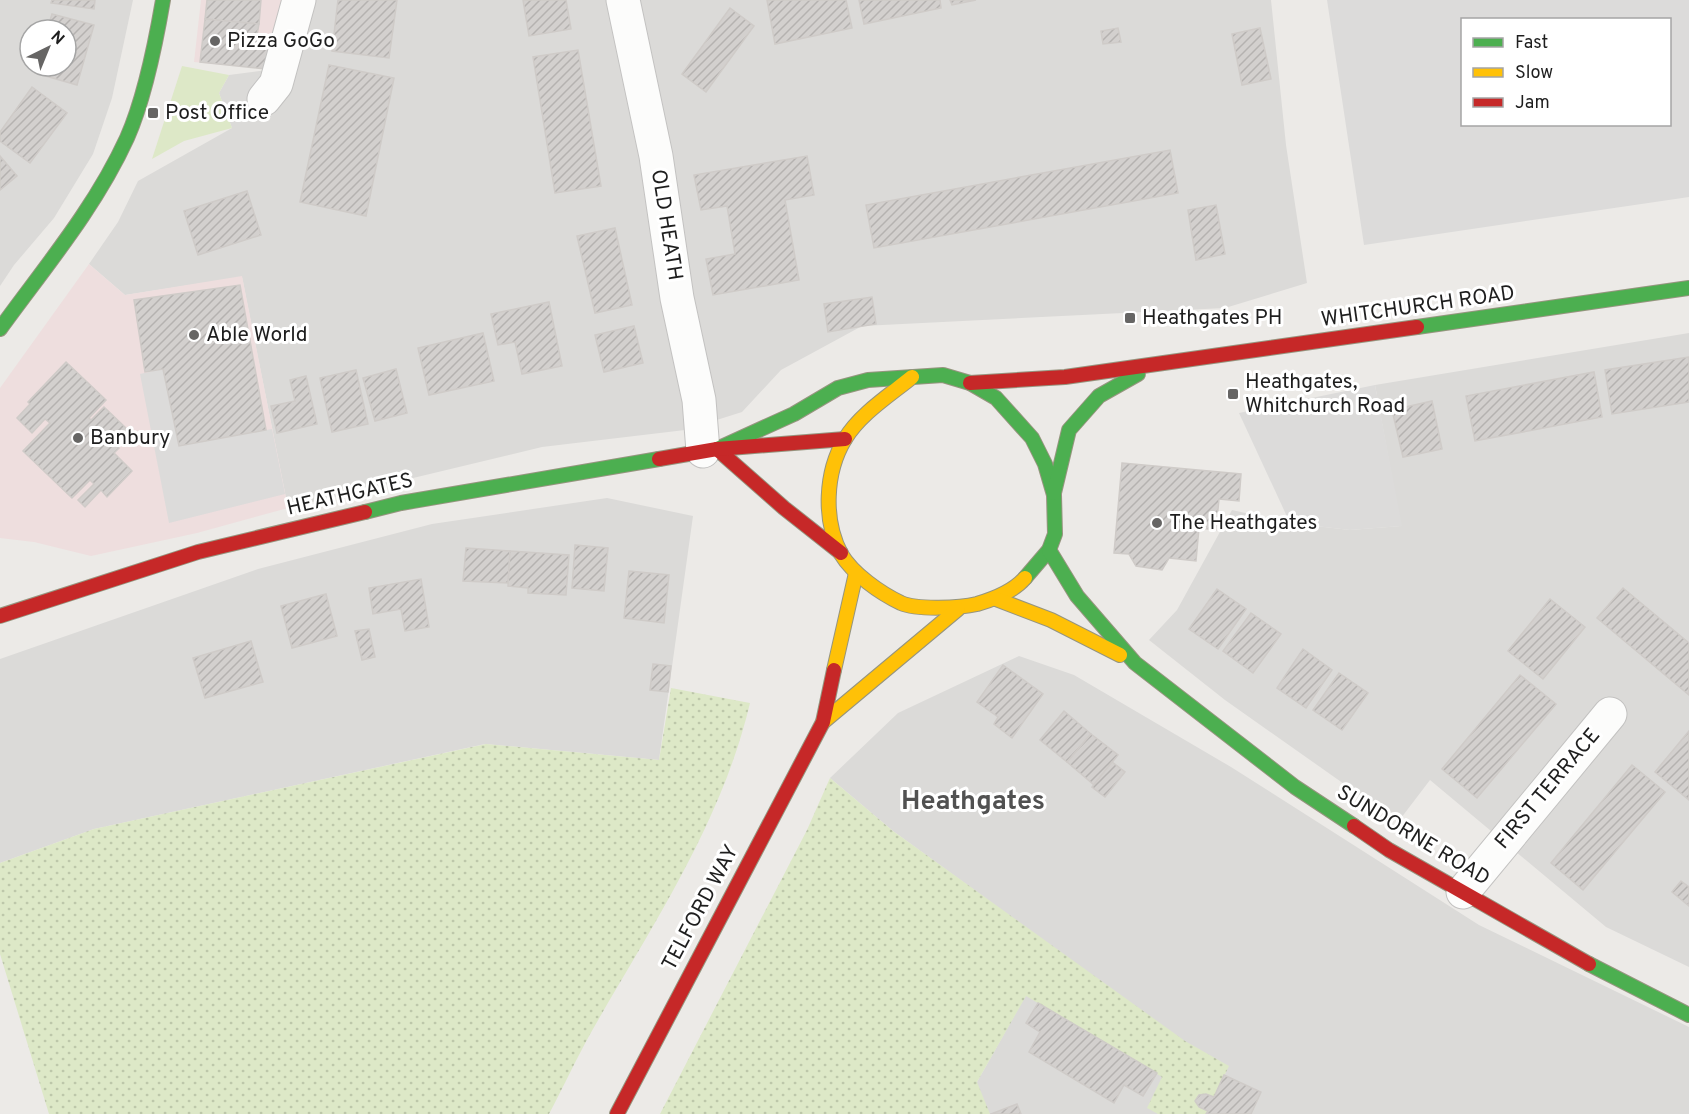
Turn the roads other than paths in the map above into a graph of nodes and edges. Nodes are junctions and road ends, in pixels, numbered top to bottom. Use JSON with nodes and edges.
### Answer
{"nodes":[{"id":1,"x":163,"y":0,"type":"edge"},
{"id":2,"x":299,"y":0,"type":"edge"},
{"id":3,"x":623,"y":0,"type":"edge"},
{"id":4,"x":264,"y":99,"type":"dead end"},
{"id":5,"x":1689,"y":288,"type":"edge"},
{"id":6,"x":1,"y":325,"type":"edge"},
{"id":7,"x":1152,"y":366,"type":"junction"},
{"id":8,"x":912,"y":377,"type":"junction"},
{"id":9,"x":970,"y":383,"type":"junction"},
{"id":10,"x":845,"y":440,"type":"junction"},
{"id":11,"x":710,"y":450,"type":"junction"},
{"id":12,"x":1054,"y":495,"type":"junction"},
{"id":13,"x":1049,"y":550,"type":"junction"},
{"id":14,"x":842,"y":553,"type":"junction"},
{"id":15,"x":856,"y":573,"type":"junction"},
{"id":16,"x":996,"y":599,"type":"junction"},
{"id":17,"x":958,"y":609,"type":"junction"},
{"id":18,"x":0,"y":616,"type":"edge"},
{"id":19,"x":1135,"y":663,"type":"junction"},
{"id":20,"x":1610,"y":714,"type":"dead end"},
{"id":21,"x":823,"y":722,"type":"junction"},
{"id":22,"x":1463,"y":892,"type":"junction"},
{"id":23,"x":1689,"y":1015,"type":"edge"},
{"id":24,"x":617,"y":1114,"type":"edge"}],
"edges":[{"from":1,"to":6,"type":"main road"},
{"from":2,"to":4,"type":"street"},
{"from":3,"to":11,"type":"street","name":"OLD HEATH"},
{"from":5,"to":7,"type":"main road","name":"WHITCHURCH ROAD"},
{"from":7,"to":9,"type":"main road","name":"WHITCHURCH ROAD"},
{"from":7,"to":12,"type":"main road","name":"WHITCHURCH ROAD"},
{"from":8,"to":9,"type":"main road"},
{"from":8,"to":10,"type":"main road"},
{"from":8,"to":11,"type":"main road"},
{"from":9,"to":12,"type":"main road"},
{"from":10,"to":11,"type":"main road","name":"HEATHGATES"},
{"from":10,"to":14,"type":"main road"},
{"from":11,"to":14,"type":"main road"},
{"from":11,"to":18,"type":"main road","name":"HEATHGATES"},
{"from":12,"to":13,"type":"main road"},
{"from":13,"to":16,"type":"main road"},
{"from":13,"to":19,"type":"main road","name":"SUNDORNE ROAD"},
{"from":14,"to":15,"type":"main road"},
{"from":15,"to":17,"type":"main road"},
{"from":15,"to":21,"type":"main road","name":"TELFORD WAY"},
{"from":16,"to":17,"type":"main road"},
{"from":16,"to":19,"type":"main road","name":"SUNDORNE ROAD"},
{"from":17,"to":21,"type":"main road","name":"TELFORD WAY"},
{"from":19,"to":22,"type":"main road","name":"SUNDORNE ROAD"},
{"from":20,"to":22,"type":"street","name":"FIRST TERRACE"},
{"from":21,"to":24,"type":"main road","name":"TELFORD WAY"},
{"from":22,"to":23,"type":"main road","name":"SUNDORNE ROAD"}]}
